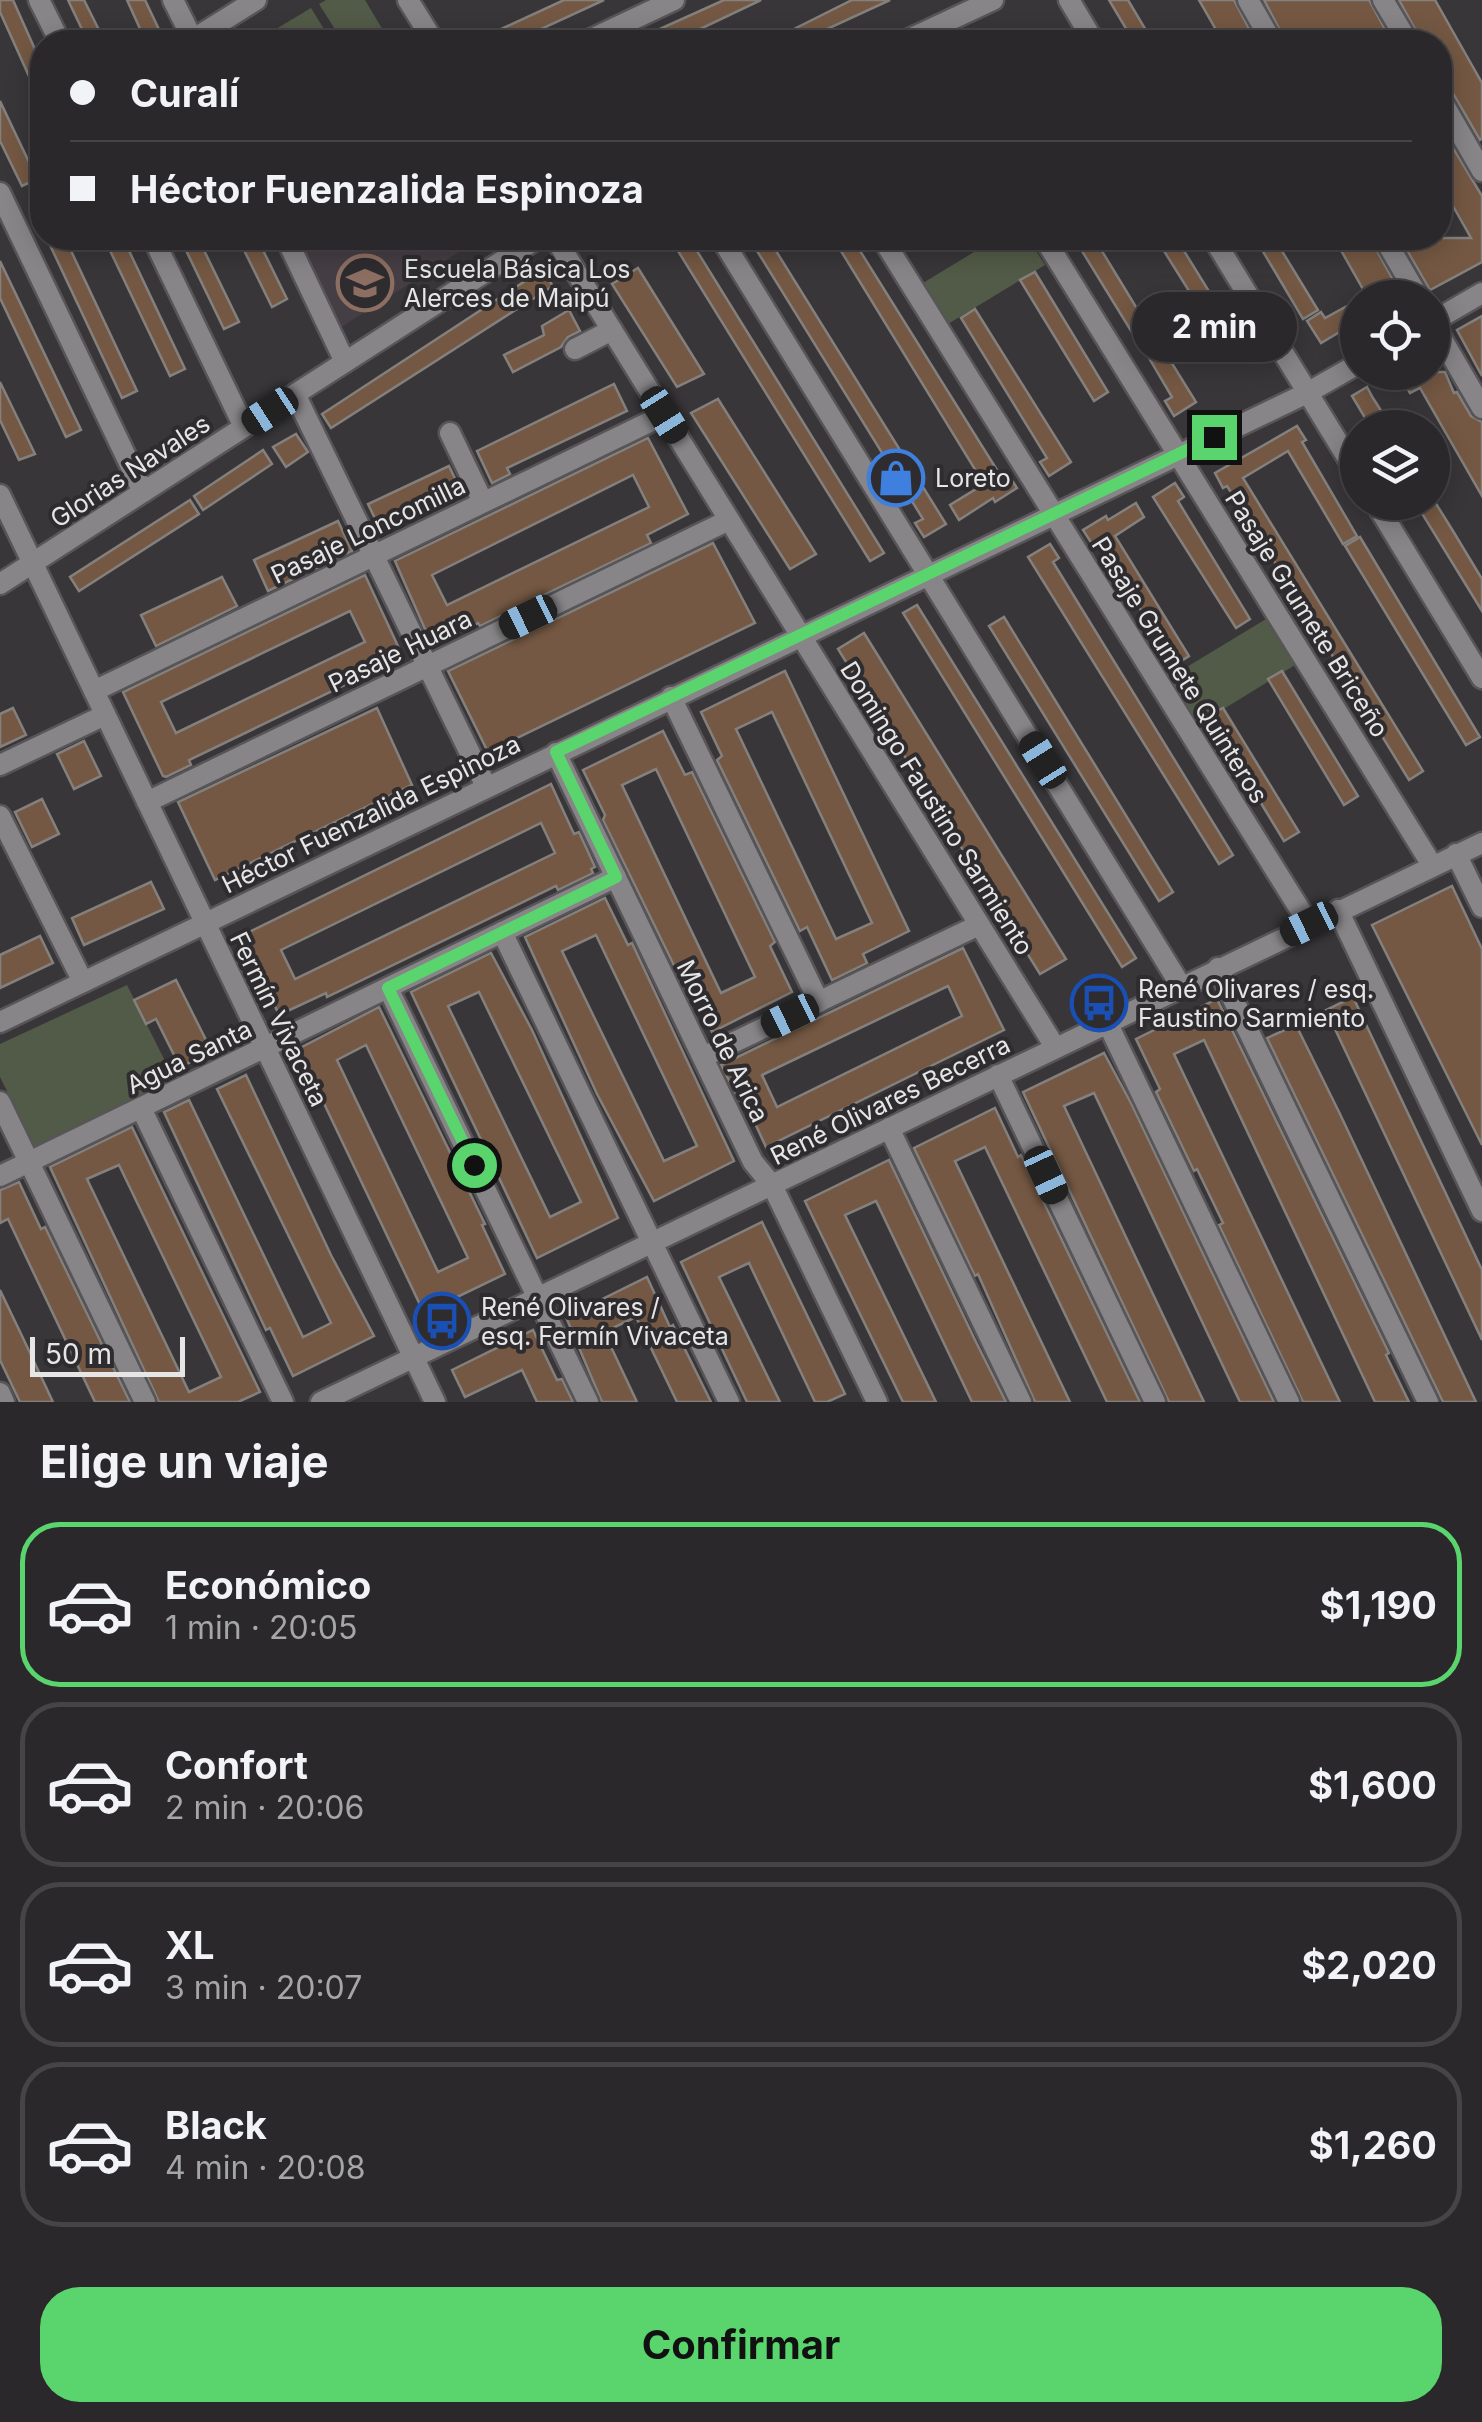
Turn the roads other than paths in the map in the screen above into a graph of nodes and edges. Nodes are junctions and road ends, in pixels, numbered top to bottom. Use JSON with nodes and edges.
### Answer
{"nodes":[{"id":1,"x":40,"y":0,"type":"edge"},
{"id":2,"x":174,"y":0,"type":"edge"},
{"id":3,"x":256,"y":0,"type":"edge"},
{"id":4,"x":408,"y":0,"type":"edge"},
{"id":5,"x":674,"y":0,"type":"edge"},
{"id":6,"x":993,"y":0,"type":"edge"},
{"id":7,"x":1068,"y":0,"type":"edge"},
{"id":8,"x":1248,"y":0,"type":"edge"},
{"id":9,"x":1383,"y":0,"type":"edge"},
{"id":10,"x":54,"y":30,"type":"edge"},
{"id":11,"x":188,"y":30,"type":"edge"},
{"id":12,"x":210,"y":30,"type":"edge"},
{"id":13,"x":427,"y":30,"type":"edge"},
{"id":14,"x":610,"y":30,"type":"edge"},
{"id":15,"x":934,"y":30,"type":"edge"},
{"id":16,"x":1087,"y":30,"type":"edge"},
{"id":17,"x":1265,"y":30,"type":"edge"},
{"id":18,"x":1401,"y":30,"type":"edge"},
{"id":19,"x":1452,"y":119,"type":"edge"},
{"id":20,"x":1482,"y":171,"type":"edge"},
{"id":21,"x":0,"y":193,"type":"edge"},
{"id":22,"x":159,"y":250,"type":"edge"},
{"id":23,"x":292,"y":250,"type":"edge"},
{"id":24,"x":519,"y":250,"type":"edge"},
{"id":25,"x":562,"y":250,"type":"edge"},
{"id":26,"x":728,"y":250,"type":"edge"},
{"id":27,"x":889,"y":250,"type":"edge"},
{"id":28,"x":1051,"y":250,"type":"edge"},
{"id":29,"x":1220,"y":250,"type":"edge"},
{"id":30,"x":1391,"y":250,"type":"edge"},
{"id":31,"x":1408,"y":280,"type":"edge"},
{"id":32,"x":1482,"y":293,"type":"edge"},
{"id":33,"x":1450,"y":312,"type":"edge"},
{"id":34,"x":612,"y":330,"type":"junction"},
{"id":35,"x":575,"y":349,"type":"dead end"},
{"id":36,"x":1450,"y":352,"type":"edge"},
{"id":37,"x":345,"y":362,"type":"junction"},
{"id":38,"x":1340,"y":374,"type":"edge"},
{"id":39,"x":1307,"y":393,"type":"junction"},
{"id":40,"x":296,"y":394,"type":"junction"},
{"id":41,"x":1482,"y":408,"type":"edge"},
{"id":42,"x":664,"y":415,"type":"junction"},
{"id":43,"x":244,"y":428,"type":"junction"},
{"id":44,"x":450,"y":433,"type":"dead end"},
{"id":45,"x":1340,"y":446,"type":"edge"},
{"id":46,"x":1178,"y":454,"type":"junction"},
{"id":47,"x":143,"y":492,"type":"junction"},
{"id":48,"x":0,"y":495,"type":"edge"},
{"id":49,"x":483,"y":502,"type":"junction"},
{"id":50,"x":1053,"y":514,"type":"junction"},
{"id":51,"x":729,"y":520,"type":"junction"},
{"id":52,"x":1385,"y":520,"type":"edge"},
{"id":53,"x":374,"y":555,"type":"junction"},
{"id":54,"x":33,"y":563,"type":"junction"},
{"id":55,"x":928,"y":573,"type":"junction"},
{"id":56,"x":0,"y":584,"type":"edge"},
{"id":57,"x":800,"y":634,"type":"junction"},
{"id":58,"x":428,"y":666,"type":"junction"},
{"id":59,"x":1482,"y":678,"type":"edge"},
{"id":60,"x":94,"y":691,"type":"junction"},
{"id":61,"x":671,"y":696,"type":"junction"},
{"id":62,"x":106,"y":715,"type":"junction"},
{"id":63,"x":556,"y":752,"type":"junction"},
{"id":64,"x":0,"y":766,"type":"edge"},
{"id":65,"x":486,"y":786,"type":"junction"},
{"id":66,"x":147,"y":802,"type":"junction"},
{"id":67,"x":0,"y":816,"type":"edge"},
{"id":68,"x":1482,"y":843,"type":"edge"},
{"id":69,"x":1456,"y":854,"type":"junction"},
{"id":70,"x":1432,"y":865,"type":"junction"},
{"id":71,"x":616,"y":877,"type":"junction"},
{"id":72,"x":1482,"y":907,"type":"edge"},
{"id":73,"x":1338,"y":910,"type":"junction"},
{"id":74,"x":205,"y":923,"type":"junction"},
{"id":75,"x":1309,"y":924,"type":"junction"},
{"id":76,"x":980,"y":925,"type":"junction"},
{"id":77,"x":502,"y":932,"type":"junction"},
{"id":78,"x":1218,"y":968,"type":"junction"},
{"id":79,"x":83,"y":982,"type":"junction"},
{"id":80,"x":1182,"y":986,"type":"junction"},
{"id":81,"x":388,"y":988,"type":"junction"},
{"id":82,"x":819,"y":1002,"type":"junction"},
{"id":83,"x":0,"y":1022,"type":"edge"},
{"id":84,"x":1107,"y":1022,"type":"junction"},
{"id":85,"x":265,"y":1048,"type":"junction"},
{"id":86,"x":1055,"y":1048,"type":"junction"},
{"id":87,"x":703,"y":1057,"type":"junction"},
{"id":88,"x":998,"y":1075,"type":"junction"},
{"id":89,"x":0,"y":1102,"type":"edge"},
{"id":90,"x":141,"y":1108,"type":"junction"},
{"id":91,"x":889,"y":1128,"type":"junction"},
{"id":92,"x":29,"y":1162,"type":"junction"},
{"id":93,"x":1472,"y":1166,"type":"edge"},
{"id":94,"x":0,"y":1176,"type":"edge"},
{"id":95,"x":772,"y":1185,"type":"junction"},
{"id":96,"x":1482,"y":1211,"type":"edge"},
{"id":97,"x":652,"y":1243,"type":"junction"},
{"id":98,"x":538,"y":1297,"type":"junction"},
{"id":99,"x":413,"y":1357,"type":"junction"},
{"id":100,"x":0,"y":1393,"type":"edge"},
{"id":101,"x":4,"y":1402,"type":"edge"},
{"id":102,"x":146,"y":1402,"type":"edge"},
{"id":103,"x":283,"y":1402,"type":"edge"},
{"id":104,"x":321,"y":1402,"type":"edge"},
{"id":105,"x":435,"y":1402,"type":"edge"},
{"id":106,"x":588,"y":1402,"type":"edge"},
{"id":107,"x":728,"y":1402,"type":"edge"},
{"id":108,"x":877,"y":1402,"type":"edge"},
{"id":109,"x":1021,"y":1402,"type":"edge"},
{"id":110,"x":1155,"y":1402,"type":"edge"},
{"id":111,"x":1290,"y":1402,"type":"edge"},
{"id":112,"x":1428,"y":1402,"type":"edge"}],
"edges":[{"from":1,"to":10,"type":"street"},
{"from":2,"to":11,"type":"street"},
{"from":3,"to":12,"type":"street"},
{"from":4,"to":13,"type":"street"},
{"from":5,"to":14,"type":"street"},
{"from":6,"to":15,"type":"street"},
{"from":7,"to":16,"type":"street"},
{"from":8,"to":17,"type":"street"},
{"from":9,"to":18,"type":"street"},
{"from":19,"to":20,"type":"street"},
{"from":21,"to":47,"type":"street"},
{"from":22,"to":43,"type":"street"},
{"from":23,"to":37,"type":"street"},
{"from":24,"to":37,"type":"street","name":"Glorias Navales"},
{"from":25,"to":34,"type":"street","name":"Domingo Faustino Sarmiento"},
{"from":26,"to":55,"type":"street"},
{"from":27,"to":50,"type":"street","name":"Pasaje Grumete Quinteros"},
{"from":28,"to":46,"type":"street","name":"Pasaje Grumete Briceño"},
{"from":29,"to":39,"type":"street"},
{"from":30,"to":31,"type":"street"},
{"from":32,"to":33,"type":"street"},
{"from":34,"to":35,"type":"street"},
{"from":34,"to":42,"type":"street","name":"Domingo Faustino Sarmiento"},
{"from":36,"to":41,"type":"street"},
{"from":37,"to":40,"type":"street","name":"Glorias Navales"},
{"from":38,"to":39,"type":"street","name":"Héctor Fuenzalida Espinoza"},
{"from":39,"to":45,"type":"street"},
{"from":39,"to":46,"type":"street","name":"Héctor Fuenzalida Espinoza"},
{"from":40,"to":43,"type":"street","name":"Glorias Navales"},
{"from":40,"to":53,"type":"street"},
{"from":42,"to":49,"type":"street","name":"Pasaje Loncomilla"},
{"from":42,"to":51,"type":"street","name":"Domingo Faustino Sarmiento"},
{"from":43,"to":47,"type":"street","name":"Glorias Navales"},
{"from":44,"to":49,"type":"street"},
{"from":46,"to":50,"type":"street","name":"Héctor Fuenzalida Espinoza"},
{"from":46,"to":70,"type":"street","name":"Pasaje Grumete Briceño"},
{"from":47,"to":54,"type":"street","name":"Glorias Navales"},
{"from":48,"to":54,"type":"street","name":"Fermín Vivaceta"},
{"from":49,"to":53,"type":"street","name":"Pasaje Loncomilla"},
{"from":50,"to":55,"type":"street","name":"Héctor Fuenzalida Espinoza"},
{"from":50,"to":75,"type":"street","name":"Pasaje Grumete Quinteros"},
{"from":51,"to":57,"type":"street","name":"Domingo Faustino Sarmiento"},
{"from":51,"to":58,"type":"street","name":"Pasaje Huara"},
{"from":52,"to":59,"type":"street"},
{"from":53,"to":58,"type":"street"},
{"from":53,"to":60,"type":"street","name":"Pasaje Loncomilla"},
{"from":54,"to":56,"type":"street","name":"Glorias Navales"},
{"from":54,"to":60,"type":"street","name":"Fermín Vivaceta"},
{"from":55,"to":57,"type":"street","name":"Héctor Fuenzalida Espinoza"},
{"from":55,"to":80,"type":"street"},
{"from":57,"to":61,"type":"street","name":"Héctor Fuenzalida Espinoza"},
{"from":57,"to":76,"type":"street","name":"Domingo Faustino Sarmiento"},
{"from":58,"to":65,"type":"street"},
{"from":58,"to":66,"type":"street","name":"Pasaje Huara"},
{"from":60,"to":62,"type":"street","name":"Fermín Vivaceta"},
{"from":61,"to":63,"type":"street","name":"Héctor Fuenzalida Espinoza"},
{"from":61,"to":82,"type":"street"},
{"from":62,"to":64,"type":"street"},
{"from":62,"to":66,"type":"street","name":"Fermín Vivaceta"},
{"from":63,"to":65,"type":"street","name":"Héctor Fuenzalida Espinoza"},
{"from":63,"to":71,"type":"street","name":"Morro de Arica"},
{"from":65,"to":74,"type":"street","name":"Héctor Fuenzalida Espinoza"},
{"from":66,"to":74,"type":"street","name":"Fermín Vivaceta"},
{"from":67,"to":79,"type":"street"},
{"from":68,"to":69,"type":"street","name":"René Olivares Becerra"},
{"from":69,"to":70,"type":"street","name":"René Olivares Becerra"},
{"from":69,"to":72,"type":"street"},
{"from":70,"to":73,"type":"street","name":"René Olivares Becerra"},
{"from":71,"to":77,"type":"street","name":"Agua Santa"},
{"from":71,"to":87,"type":"street","name":"Morro de Arica"},
{"from":73,"to":75,"type":"street","name":"René Olivares Becerra"},
{"from":73,"to":93,"type":"street"},
{"from":74,"to":79,"type":"street","name":"Héctor Fuenzalida Espinoza"},
{"from":74,"to":85,"type":"street","name":"Fermín Vivaceta"},
{"from":75,"to":78,"type":"street","name":"René Olivares Becerra"},
{"from":76,"to":82,"type":"street"},
{"from":76,"to":86,"type":"street","name":"Domingo Faustino Sarmiento"},
{"from":77,"to":81,"type":"street","name":"Agua Santa"},
{"from":77,"to":97,"type":"street"},
{"from":78,"to":80,"type":"street","name":"René Olivares Becerra"},
{"from":78,"to":112,"type":"street"},
{"from":79,"to":83,"type":"street","name":"Héctor Fuenzalida Espinoza"},
{"from":80,"to":84,"type":"street","name":"René Olivares Becerra"},
{"from":81,"to":85,"type":"street","name":"Agua Santa"},
{"from":81,"to":98,"type":"street"},
{"from":82,"to":87,"type":"street"},
{"from":84,"to":86,"type":"street","name":"René Olivares Becerra"},
{"from":84,"to":111,"type":"street"},
{"from":85,"to":90,"type":"street","name":"Agua Santa"},
{"from":85,"to":99,"type":"street","name":"Fermín Vivaceta"},
{"from":86,"to":88,"type":"street","name":"René Olivares Becerra"},
{"from":87,"to":95,"type":"street","name":"Morro de Arica"},
{"from":88,"to":91,"type":"street","name":"René Olivares Becerra"},
{"from":88,"to":110,"type":"street"},
{"from":89,"to":92,"type":"street"},
{"from":90,"to":92,"type":"street","name":"Agua Santa"},
{"from":90,"to":103,"type":"street"},
{"from":91,"to":95,"type":"street","name":"René Olivares Becerra"},
{"from":91,"to":109,"type":"street"},
{"from":92,"to":94,"type":"street","name":"Agua Santa"},
{"from":92,"to":102,"type":"street"},
{"from":93,"to":96,"type":"street"},
{"from":95,"to":97,"type":"street","name":"René Olivares Becerra"},
{"from":95,"to":108,"type":"street","name":"Morro de Arica"},
{"from":97,"to":98,"type":"street","name":"René Olivares Becerra"},
{"from":97,"to":107,"type":"street"},
{"from":98,"to":99,"type":"street","name":"René Olivares Becerra"},
{"from":98,"to":106,"type":"street"},
{"from":99,"to":104,"type":"street","name":"René Olivares Becerra"},
{"from":99,"to":105,"type":"street","name":"Fermín Vivaceta"},
{"from":100,"to":101,"type":"street"}]}
